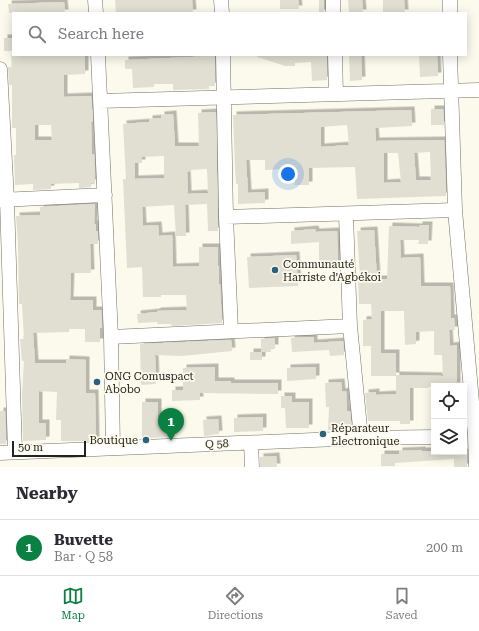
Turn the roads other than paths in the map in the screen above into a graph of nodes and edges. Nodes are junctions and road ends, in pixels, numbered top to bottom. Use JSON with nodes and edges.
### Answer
{"nodes":[{"id":1,"x":95,"y":0,"type":"edge"},
{"id":2,"x":221,"y":0,"type":"edge"},
{"id":3,"x":333,"y":0,"type":"edge"},
{"id":4,"x":450,"y":0,"type":"edge"},
{"id":5,"x":96,"y":12,"type":"edge"},
{"id":6,"x":222,"y":12,"type":"edge"},
{"id":7,"x":333,"y":12,"type":"edge"},
{"id":8,"x":450,"y":12,"type":"edge"},
{"id":9,"x":98,"y":56,"type":"edge"},
{"id":10,"x":223,"y":56,"type":"edge"},
{"id":11,"x":335,"y":56,"type":"edge"},
{"id":12,"x":450,"y":56,"type":"edge"},
{"id":13,"x":0,"y":69,"type":"edge"},
{"id":14,"x":451,"y":90,"type":"junction"},
{"id":15,"x":479,"y":90,"type":"edge"},
{"id":16,"x":336,"y":94,"type":"junction"},
{"id":17,"x":225,"y":98,"type":"junction"},
{"id":18,"x":100,"y":101,"type":"junction"},
{"id":19,"x":105,"y":195,"type":"junction"},
{"id":20,"x":3,"y":200,"type":"edge"},
{"id":21,"x":455,"y":210,"type":"junction"},
{"id":22,"x":346,"y":215,"type":"junction"},
{"id":23,"x":226,"y":217,"type":"junction"},
{"id":24,"x":350,"y":326,"type":"junction"},
{"id":25,"x":231,"y":330,"type":"junction"},
{"id":26,"x":111,"y":336,"type":"junction"},
{"id":27,"x":6,"y":354,"type":"edge"},
{"id":28,"x":473,"y":436,"type":"edge"},
{"id":29,"x":431,"y":437,"type":"edge"},
{"id":30,"x":361,"y":438,"type":"junction"},
{"id":31,"x":251,"y":443,"type":"junction"},
{"id":32,"x":113,"y":448,"type":"junction"},
{"id":33,"x":15,"y":452,"type":"junction"},
{"id":34,"x":0,"y":453,"type":"edge"},
{"id":35,"x":252,"y":467,"type":"edge"},
{"id":36,"x":476,"y":467,"type":"edge"}],
"edges":[{"from":1,"to":5,"type":"street"},
{"from":2,"to":6,"type":"street"},
{"from":3,"to":7,"type":"street"},
{"from":4,"to":8,"type":"street"},
{"from":9,"to":18,"type":"street"},
{"from":10,"to":17,"type":"street"},
{"from":11,"to":16,"type":"street"},
{"from":12,"to":14,"type":"street"},
{"from":13,"to":20,"type":"street"},
{"from":14,"to":15,"type":"street"},
{"from":14,"to":16,"type":"street"},
{"from":14,"to":21,"type":"street"},
{"from":16,"to":17,"type":"street"},
{"from":17,"to":18,"type":"street"},
{"from":17,"to":23,"type":"street"},
{"from":18,"to":19,"type":"street"},
{"from":19,"to":20,"type":"street"},
{"from":19,"to":26,"type":"street"},
{"from":20,"to":27,"type":"street"},
{"from":21,"to":22,"type":"street"},
{"from":21,"to":28,"type":"street"},
{"from":22,"to":23,"type":"street"},
{"from":22,"to":24,"type":"street"},
{"from":23,"to":25,"type":"street"},
{"from":24,"to":25,"type":"street"},
{"from":24,"to":30,"type":"street"},
{"from":25,"to":26,"type":"street"},
{"from":26,"to":32,"type":"street"},
{"from":27,"to":33,"type":"street"},
{"from":28,"to":36,"type":"street"},
{"from":29,"to":30,"type":"street","name":"Q 58"},
{"from":30,"to":31,"type":"street","name":"Q 58"},
{"from":31,"to":32,"type":"street","name":"Q 58"},
{"from":31,"to":35,"type":"street"},
{"from":32,"to":33,"type":"street","name":"Q 58"},
{"from":33,"to":34,"type":"street","name":"Q 58"}]}
